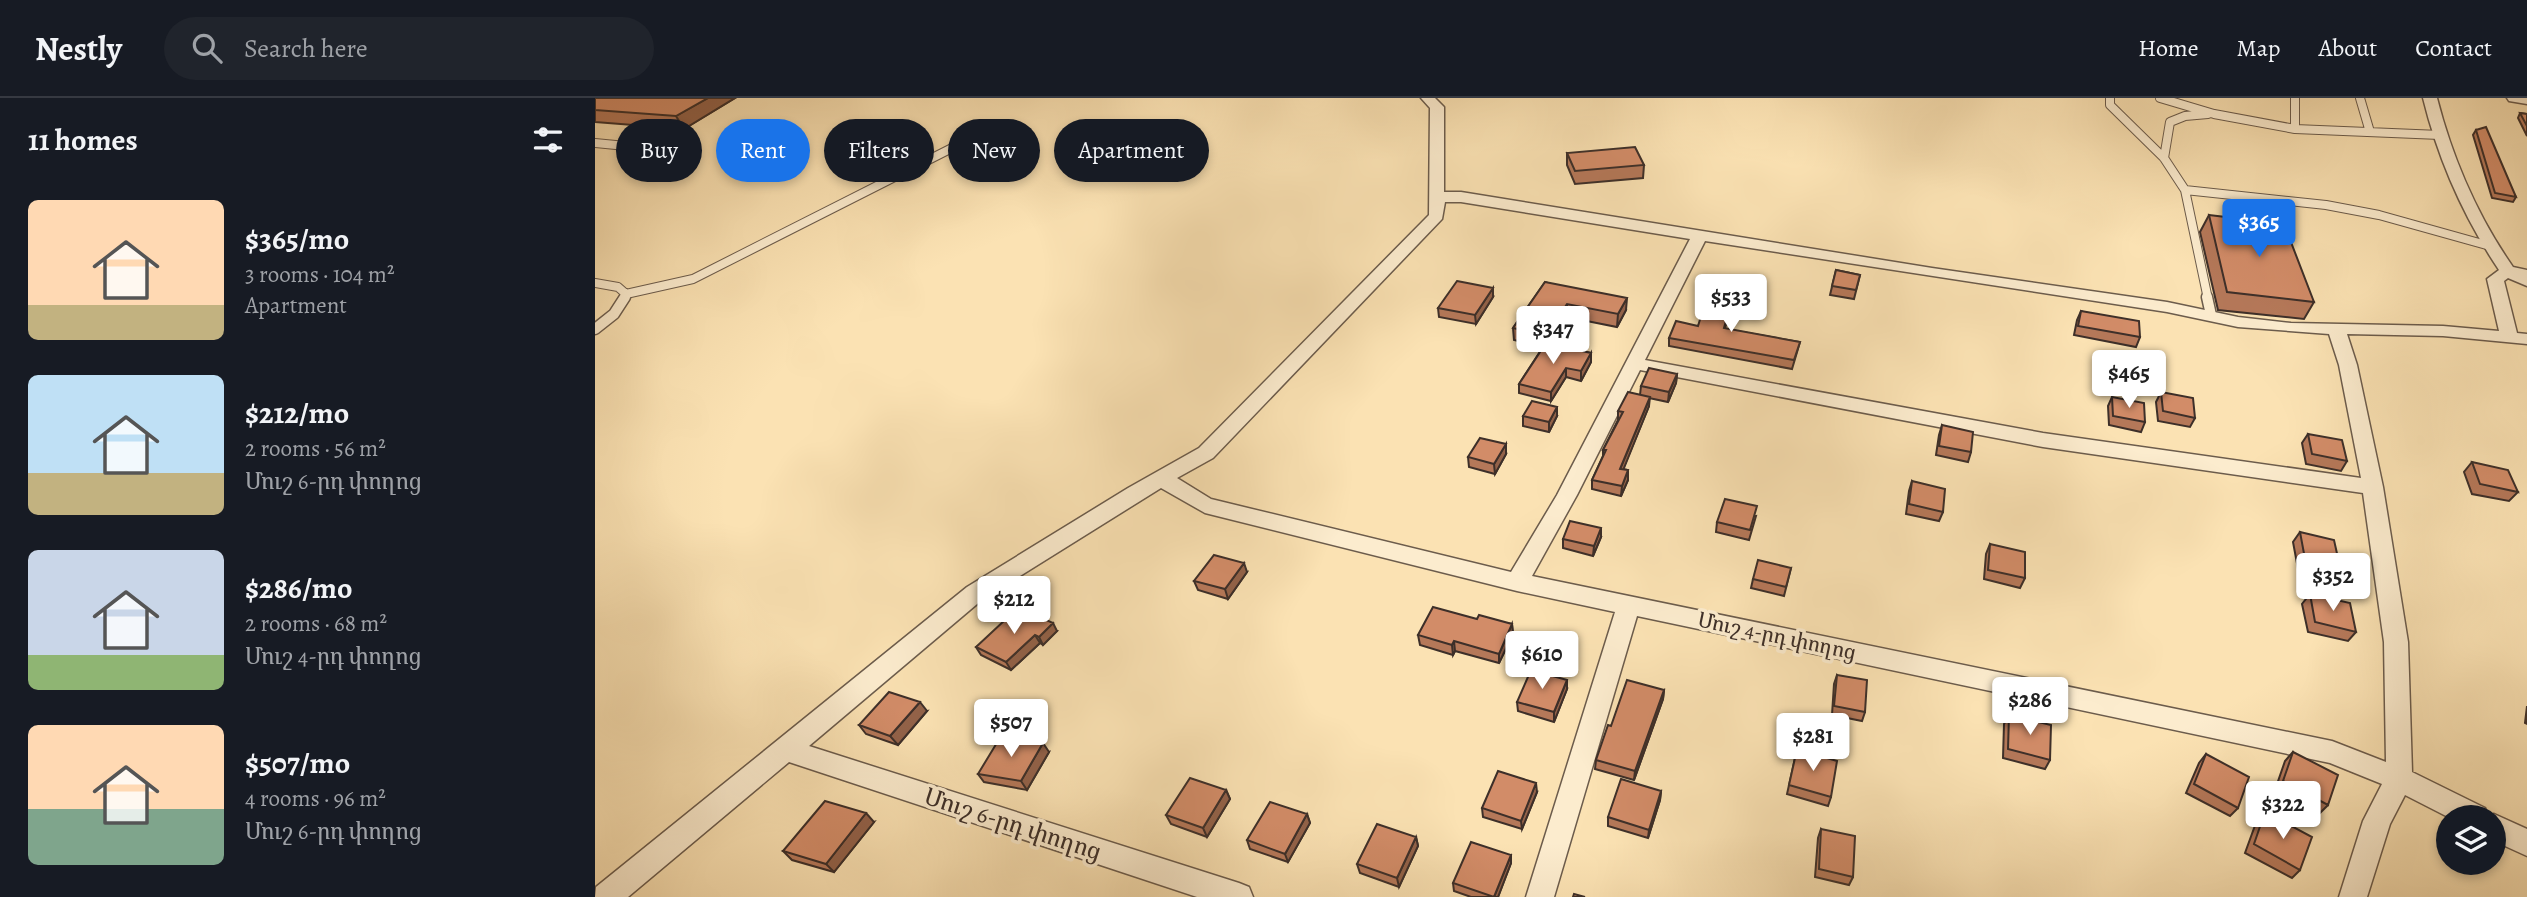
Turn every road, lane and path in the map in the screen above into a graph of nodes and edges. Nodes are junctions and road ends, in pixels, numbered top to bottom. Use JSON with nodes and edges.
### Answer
{"nodes":[{"id":1,"x":1428,"y":98,"type":"edge"},
{"id":2,"x":2110,"y":98,"type":"edge"},
{"id":3,"x":2160,"y":98,"type":"edge"},
{"id":4,"x":2295,"y":98,"type":"edge"},
{"id":5,"x":2360,"y":98,"type":"edge"},
{"id":6,"x":2430,"y":98,"type":"edge"},
{"id":7,"x":2514,"y":98,"type":"edge"},
{"id":8,"x":2527,"y":100,"type":"edge"},
{"id":9,"x":2214,"y":114,"type":"junction"},
{"id":10,"x":2295,"y":129,"type":"junction"},
{"id":11,"x":2370,"y":132,"type":"junction"},
{"id":12,"x":2440,"y":135,"type":"junction"},
{"id":13,"x":595,"y":143,"type":"edge"},
{"id":14,"x":616,"y":145,"type":"edge"},
{"id":15,"x":948,"y":150,"type":"edge"},
{"id":16,"x":2164,"y":158,"type":"junction"},
{"id":17,"x":2185,"y":190,"type":"junction"},
{"id":18,"x":1436,"y":197,"type":"junction"},
{"id":19,"x":1700,"y":235,"type":"junction"},
{"id":20,"x":2490,"y":246,"type":"junction"},
{"id":21,"x":2508,"y":271,"type":"junction"},
{"id":22,"x":2527,"y":274,"type":"edge"},
{"id":23,"x":2527,"y":281,"type":"edge"},
{"id":24,"x":595,"y":283,"type":"edge"},
{"id":25,"x":626,"y":294,"type":"junction"},
{"id":26,"x":2211,"y":315,"type":"junction"},
{"id":27,"x":2336,"y":328,"type":"junction"},
{"id":28,"x":595,"y":329,"type":"edge"},
{"id":29,"x":2518,"y":338,"type":"edge"},
{"id":30,"x":1636,"y":364,"type":"junction"},
{"id":31,"x":1161,"y":478,"type":"junction"},
{"id":32,"x":2373,"y":488,"type":"junction"},
{"id":33,"x":1517,"y":582,"type":"junction"},
{"id":34,"x":1629,"y":605,"type":"junction"},
{"id":35,"x":787,"y":750,"type":"junction"},
{"id":36,"x":2399,"y":779,"type":"junction"},
{"id":37,"x":2451,"y":805,"type":"edge"},
{"id":38,"x":2506,"y":833,"type":"edge"},
{"id":39,"x":2527,"y":843,"type":"edge"},
{"id":40,"x":606,"y":897,"type":"edge"},
{"id":41,"x":1238,"y":897,"type":"edge"},
{"id":42,"x":1540,"y":897,"type":"edge"},
{"id":43,"x":2353,"y":897,"type":"edge"}],
"edges":[{"from":1,"to":18,"type":"street"},
{"from":2,"to":16,"type":"lane"},
{"from":3,"to":9,"type":"lane"},
{"from":4,"to":10,"type":"lane"},
{"from":5,"to":11,"type":"lane"},
{"from":6,"to":12,"type":"street"},
{"from":7,"to":8,"type":"street"},
{"from":9,"to":10,"type":"lane"},
{"from":9,"to":16,"type":"lane"},
{"from":10,"to":11,"type":"lane"},
{"from":11,"to":12,"type":"lane"},
{"from":12,"to":20,"type":"street"},
{"from":13,"to":14,"type":"lane"},
{"from":15,"to":25,"type":"lane"},
{"from":16,"to":17,"type":"lane"},
{"from":17,"to":20,"type":"lane"},
{"from":17,"to":26,"type":"lane"},
{"from":18,"to":19,"type":"street"},
{"from":18,"to":31,"type":"street"},
{"from":19,"to":26,"type":"street"},
{"from":19,"to":30,"type":"street"},
{"from":20,"to":21,"type":"street"},
{"from":21,"to":22,"type":"street"},
{"from":21,"to":23,"type":"street"},
{"from":21,"to":29,"type":"street"},
{"from":24,"to":25,"type":"lane"},
{"from":25,"to":28,"type":"lane"},
{"from":26,"to":27,"type":"street"},
{"from":27,"to":29,"type":"street"},
{"from":27,"to":32,"type":"street"},
{"from":30,"to":32,"type":"street"},
{"from":30,"to":33,"type":"street"},
{"from":31,"to":33,"type":"street","name":"Մուշ 4-րդ փողոց"},
{"from":31,"to":35,"type":"street"},
{"from":32,"to":36,"type":"street"},
{"from":33,"to":34,"type":"street","name":"Մուշ 4-րդ փողոց"},
{"from":34,"to":36,"type":"street","name":"Մուշ 4-րդ փողոց"},
{"from":34,"to":42,"type":"street"},
{"from":35,"to":40,"type":"street"},
{"from":35,"to":41,"type":"street","name":"Մուշ 6-րդ փողոց"},
{"from":36,"to":37,"type":"street","name":"Մուշ 4-րդ փողոց"},
{"from":36,"to":43,"type":"street"},
{"from":38,"to":39,"type":"street"}]}
